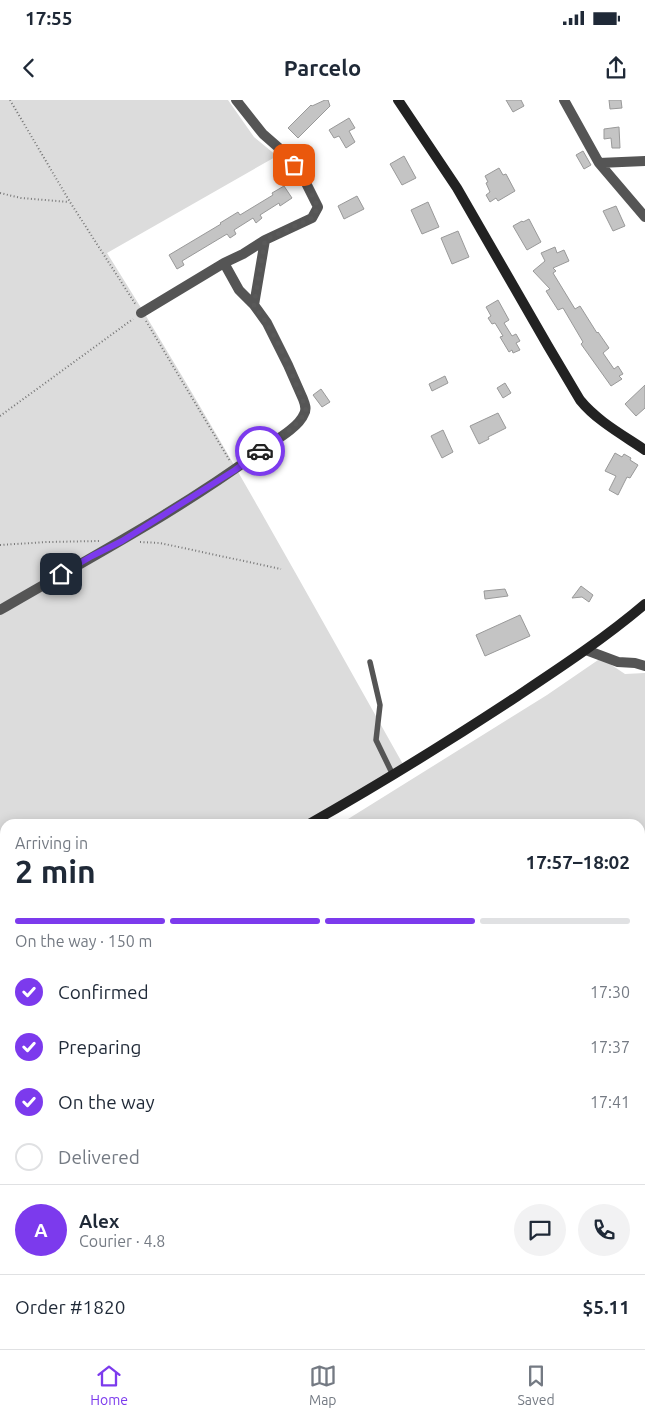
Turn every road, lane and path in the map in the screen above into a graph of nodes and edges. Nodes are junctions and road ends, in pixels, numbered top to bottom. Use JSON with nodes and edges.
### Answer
{"nodes":[{"id":1,"x":10,"y":100,"type":"edge"},
{"id":2,"x":236,"y":100,"type":"edge"},
{"id":3,"x":398,"y":100,"type":"edge"},
{"id":4,"x":564,"y":100,"type":"edge"},
{"id":5,"x":645,"y":161,"type":"edge"},
{"id":6,"x":598,"y":162,"type":"junction"},
{"id":7,"x":0,"y":194,"type":"edge"},
{"id":8,"x":70,"y":202,"type":"junction"},
{"id":9,"x":645,"y":217,"type":"edge"},
{"id":10,"x":265,"y":240,"type":"junction"},
{"id":11,"x":224,"y":263,"type":"junction"},
{"id":12,"x":254,"y":305,"type":"junction"},
{"id":13,"x":141,"y":313,"type":"junction"},
{"id":14,"x":0,"y":416,"type":"edge"},
{"id":15,"x":645,"y":450,"type":"edge"},
{"id":16,"x":235,"y":470,"type":"junction"},
{"id":17,"x":103,"y":541,"type":"dead end"},
{"id":18,"x":141,"y":542,"type":"dead end"},
{"id":19,"x":0,"y":544,"type":"edge"},
{"id":20,"x":281,"y":569,"type":"dead end"},
{"id":21,"x":645,"y":604,"type":"edge"},
{"id":22,"x":0,"y":610,"type":"edge"},
{"id":23,"x":586,"y":650,"type":"junction"},
{"id":24,"x":370,"y":662,"type":"dead end"},
{"id":25,"x":645,"y":666,"type":"edge"},
{"id":26,"x":393,"y":775,"type":"junction"},
{"id":27,"x":318,"y":819,"type":"edge"}],
"edges":[{"from":1,"to":8,"type":"path"},
{"from":2,"to":10,"type":"street"},
{"from":3,"to":15,"type":"main road"},
{"from":4,"to":6,"type":"street"},
{"from":5,"to":6,"type":"street"},
{"from":6,"to":9,"type":"street"},
{"from":7,"to":8,"type":"path"},
{"from":8,"to":13,"type":"path"},
{"from":10,"to":11,"type":"street"},
{"from":10,"to":12,"type":"street"},
{"from":11,"to":12,"type":"street"},
{"from":11,"to":13,"type":"street"},
{"from":12,"to":16,"type":"street"},
{"from":13,"to":14,"type":"path"},
{"from":13,"to":16,"type":"path"},
{"from":16,"to":22,"type":"street"},
{"from":17,"to":19,"type":"path"},
{"from":18,"to":20,"type":"path"},
{"from":21,"to":23,"type":"main road"},
{"from":23,"to":25,"type":"street"},
{"from":23,"to":26,"type":"main road"},
{"from":24,"to":26,"type":"lane"},
{"from":26,"to":27,"type":"main road"}]}
